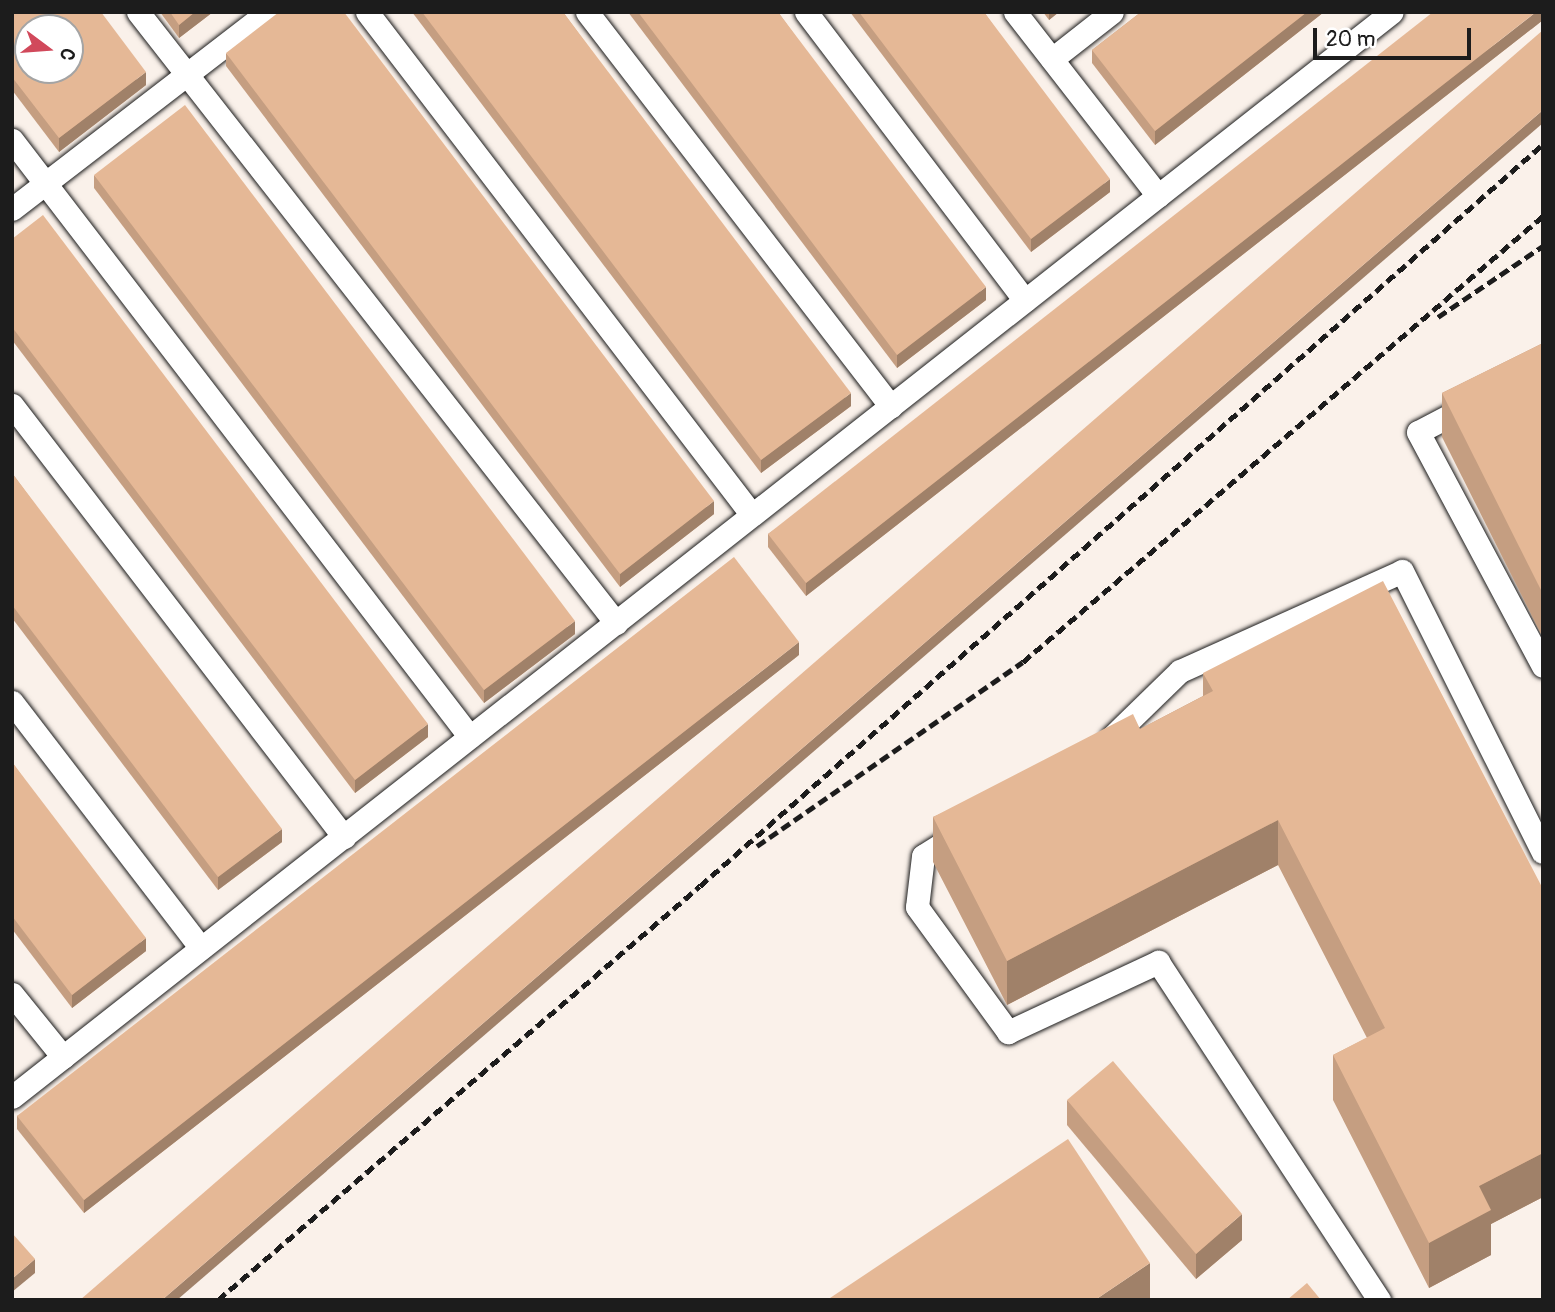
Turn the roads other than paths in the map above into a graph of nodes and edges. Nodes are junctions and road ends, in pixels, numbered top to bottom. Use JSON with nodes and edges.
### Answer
{"nodes":[{"id":1,"x":138,"y":12,"type":"edge"},
{"id":2,"x":268,"y":12,"type":"edge"},
{"id":3,"x":367,"y":12,"type":"edge"},
{"id":4,"x":587,"y":12,"type":"edge"},
{"id":5,"x":806,"y":12,"type":"edge"},
{"id":6,"x":1016,"y":12,"type":"edge"},
{"id":7,"x":1112,"y":12,"type":"edge"},
{"id":8,"x":1392,"y":12,"type":"edge"},
{"id":9,"x":1052,"y":59,"type":"junction"},
{"id":10,"x":187,"y":75,"type":"junction"},
{"id":11,"x":12,"y":140,"type":"edge"},
{"id":12,"x":45,"y":184,"type":"junction"},
{"id":13,"x":1158,"y":196,"type":"junction"},
{"id":14,"x":12,"y":209,"type":"edge"},
{"id":15,"x":1025,"y":300,"type":"junction"},
{"id":16,"x":1486,"y":397,"type":"edge"},
{"id":17,"x":12,"y":405,"type":"edge"},
{"id":18,"x":891,"y":407,"type":"junction"},
{"id":19,"x":752,"y":515,"type":"junction"},
{"id":20,"x":616,"y":623,"type":"junction"},
{"id":21,"x":1543,"y":666,"type":"edge"},
{"id":22,"x":12,"y":702,"type":"edge"},
{"id":23,"x":470,"y":737,"type":"junction"},
{"id":24,"x":1098,"y":747,"type":"edge"},
{"id":25,"x":982,"y":820,"type":"edge"},
{"id":26,"x":344,"y":837,"type":"junction"},
{"id":27,"x":1543,"y":852,"type":"edge"},
{"id":28,"x":201,"y":948,"type":"junction"},
{"id":29,"x":12,"y":994,"type":"edge"},
{"id":30,"x":63,"y":1058,"type":"junction"},
{"id":31,"x":12,"y":1097,"type":"edge"},
{"id":32,"x":1379,"y":1300,"type":"edge"}],
"edges":[{"from":1,"to":10,"type":"lane"},
{"from":2,"to":10,"type":"lane"},
{"from":3,"to":19,"type":"lane"},
{"from":4,"to":18,"type":"lane"},
{"from":5,"to":15,"type":"lane"},
{"from":6,"to":9,"type":"lane"},
{"from":7,"to":9,"type":"lane"},
{"from":8,"to":13,"type":"lane"},
{"from":9,"to":13,"type":"lane"},
{"from":10,"to":12,"type":"lane"},
{"from":10,"to":20,"type":"lane"},
{"from":11,"to":12,"type":"lane"},
{"from":12,"to":14,"type":"lane"},
{"from":12,"to":23,"type":"lane"},
{"from":13,"to":15,"type":"lane"},
{"from":15,"to":18,"type":"lane"},
{"from":16,"to":21,"type":"lane"},
{"from":17,"to":26,"type":"lane"},
{"from":18,"to":19,"type":"lane"},
{"from":19,"to":20,"type":"lane"},
{"from":20,"to":23,"type":"lane"},
{"from":22,"to":28,"type":"lane"},
{"from":23,"to":26,"type":"lane"},
{"from":24,"to":27,"type":"lane"},
{"from":25,"to":32,"type":"lane"},
{"from":26,"to":28,"type":"lane"},
{"from":28,"to":30,"type":"lane"},
{"from":29,"to":30,"type":"lane"},
{"from":30,"to":31,"type":"lane"}]}
